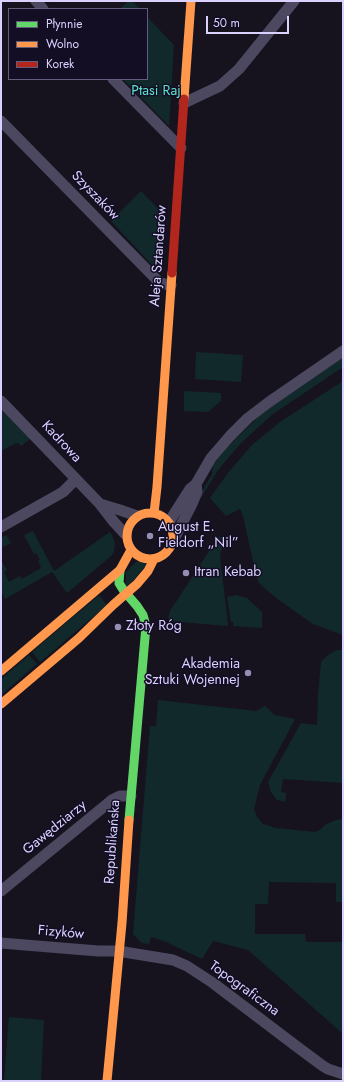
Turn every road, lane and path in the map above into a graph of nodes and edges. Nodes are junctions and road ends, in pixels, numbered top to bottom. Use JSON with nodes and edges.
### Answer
{"nodes":[{"id":1,"x":191,"y":1,"type":"edge"},
{"id":2,"x":294,"y":1,"type":"edge"},
{"id":3,"x":113,"y":80,"type":"edge"},
{"id":4,"x":184,"y":103,"type":"junction"},
{"id":5,"x":1,"y":121,"type":"edge"},
{"id":6,"x":181,"y":148,"type":"junction"},
{"id":7,"x":171,"y":285,"type":"junction"},
{"id":8,"x":343,"y":351,"type":"edge"},
{"id":9,"x":1,"y":401,"type":"edge"},
{"id":10,"x":76,"y":480,"type":"junction"},
{"id":11,"x":196,"y":484,"type":"junction"},
{"id":12,"x":100,"y":504,"type":"junction"},
{"id":13,"x":154,"y":513,"type":"junction"},
{"id":14,"x":137,"y":516,"type":"junction"},
{"id":15,"x":169,"y":522,"type":"junction"},
{"id":16,"x":1,"y":526,"type":"edge"},
{"id":17,"x":126,"y":535,"type":"junction"},
{"id":18,"x":173,"y":541,"type":"junction"},
{"id":19,"x":131,"y":550,"type":"junction"},
{"id":20,"x":154,"y":559,"type":"junction"},
{"id":21,"x":120,"y":570,"type":"junction"},
{"id":22,"x":137,"y":584,"type":"junction"},
{"id":23,"x":126,"y":594,"type":"junction"},
{"id":24,"x":137,"y":606,"type":"junction"},
{"id":25,"x":1,"y":671,"type":"edge"},
{"id":26,"x":1,"y":704,"type":"edge"},
{"id":27,"x":131,"y":796,"type":"junction"},
{"id":28,"x":1,"y":891,"type":"edge"},
{"id":29,"x":1,"y":944,"type":"edge"},
{"id":30,"x":118,"y":951,"type":"junction"},
{"id":31,"x":343,"y":1074,"type":"edge"},
{"id":32,"x":107,"y":1081,"type":"edge"}],
"edges":[{"from":1,"to":4,"type":"street","name":"Aleja Sztandarów"},
{"from":2,"to":4,"type":"street"},
{"from":3,"to":6,"type":"street"},
{"from":4,"to":6,"type":"street","name":"Aleja Sztandarów"},
{"from":5,"to":7,"type":"street","name":"Szyszaków"},
{"from":6,"to":7,"type":"street","name":"Aleja Sztandarów"},
{"from":7,"to":13,"type":"street","name":"Aleja Sztandarów"},
{"from":8,"to":11,"type":"street"},
{"from":9,"to":10,"type":"street","name":"Kadrowa"},
{"from":10,"to":12,"type":"street","name":"Kadrowa"},
{"from":10,"to":16,"type":"street"},
{"from":11,"to":15,"type":"street"},
{"from":11,"to":18,"type":"street"},
{"from":12,"to":14,"type":"street","name":"Kadrowa"},
{"from":12,"to":17,"type":"street","name":"Kadrowa"},
{"from":13,"to":14,"type":"street"},
{"from":13,"to":15,"type":"street"},
{"from":14,"to":17,"type":"street"},
{"from":15,"to":18,"type":"street"},
{"from":17,"to":19,"type":"street"},
{"from":18,"to":20,"type":"street"},
{"from":19,"to":20,"type":"street"},
{"from":19,"to":21,"type":"street"},
{"from":20,"to":22,"type":"street"},
{"from":21,"to":23,"type":"street","name":"Republikańska"},
{"from":21,"to":25,"type":"street"},
{"from":22,"to":23,"type":"street"},
{"from":22,"to":24,"type":"street","name":"Republikańska"},
{"from":23,"to":24,"type":"street","name":"Republikańska"},
{"from":23,"to":26,"type":"street"},
{"from":24,"to":27,"type":"street","name":"Republikańska"},
{"from":27,"to":28,"type":"street","name":"Gawędziarzy"},
{"from":27,"to":30,"type":"street","name":"Republikańska"},
{"from":29,"to":30,"type":"street","name":"Fizyków"},
{"from":30,"to":31,"type":"street","name":"Topograficzna"},
{"from":30,"to":32,"type":"street","name":"Republikańska"}]}
